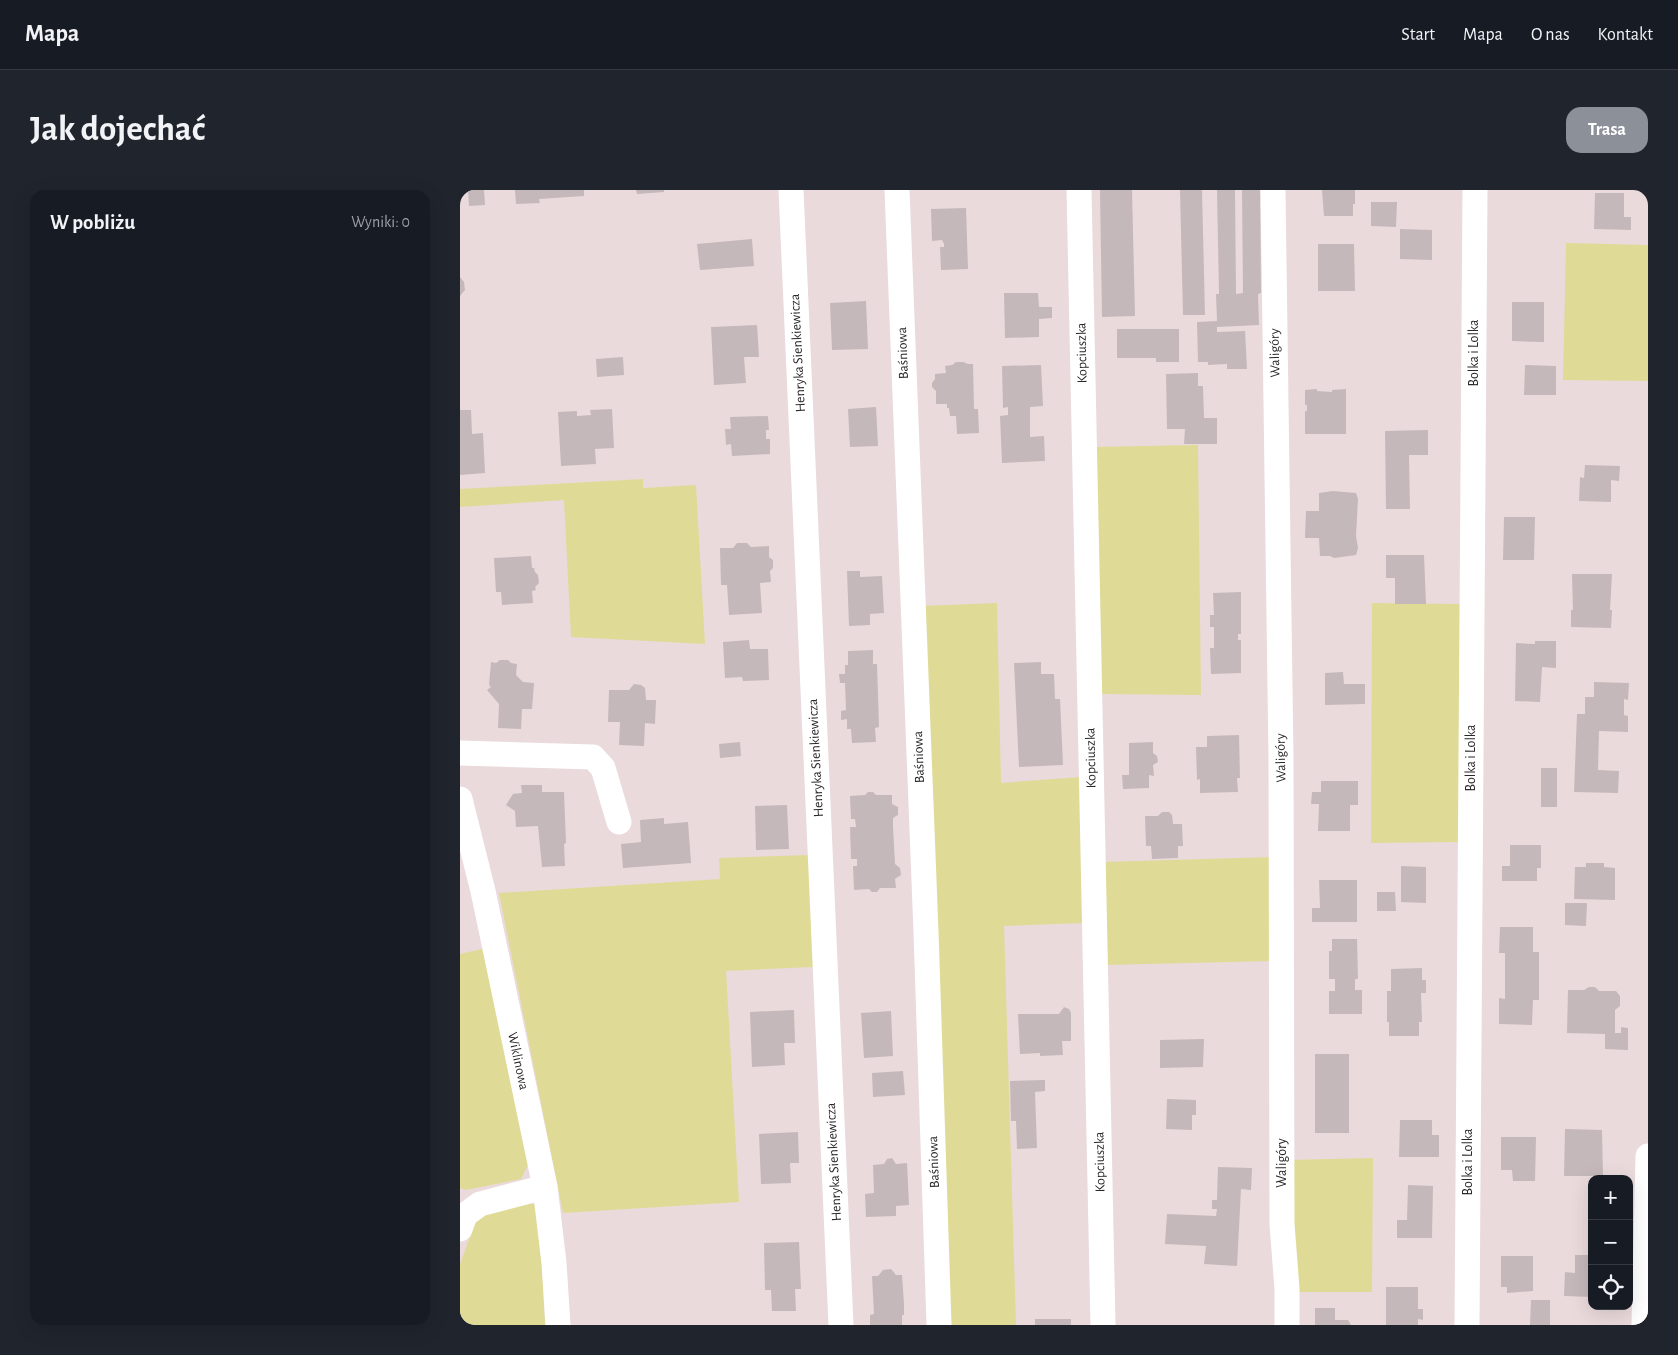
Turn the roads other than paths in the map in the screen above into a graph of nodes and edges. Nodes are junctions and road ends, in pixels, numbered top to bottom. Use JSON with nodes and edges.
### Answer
{"nodes":[{"id":1,"x":791,"y":190,"type":"edge"},
{"id":2,"x":897,"y":190,"type":"edge"},
{"id":3,"x":1079,"y":190,"type":"edge"},
{"id":4,"x":1272,"y":190,"type":"edge"},
{"id":5,"x":1475,"y":190,"type":"edge"},
{"id":6,"x":460,"y":753,"type":"edge"},
{"id":7,"x":460,"y":799,"type":"edge"},
{"id":8,"x":619,"y":822,"type":"dead end"},
{"id":9,"x":1648,"y":1156,"type":"edge"},
{"id":10,"x":545,"y":1187,"type":"junction"},
{"id":11,"x":460,"y":1228,"type":"edge"},
{"id":12,"x":558,"y":1325,"type":"edge"},
{"id":13,"x":841,"y":1325,"type":"edge"},
{"id":14,"x":940,"y":1325,"type":"edge"},
{"id":15,"x":1103,"y":1325,"type":"edge"},
{"id":16,"x":1287,"y":1325,"type":"edge"},
{"id":17,"x":1467,"y":1325,"type":"edge"},
{"id":18,"x":1644,"y":1325,"type":"edge"}],
"edges":[{"from":1,"to":13,"type":"street","name":"Henryka Sienkiewicza"},
{"from":2,"to":14,"type":"street","name":"Baśniowa"},
{"from":3,"to":15,"type":"street","name":"Kopciuszka"},
{"from":4,"to":16,"type":"street","name":"Waligóry"},
{"from":5,"to":17,"type":"street","name":"Bolka i Lolka"},
{"from":6,"to":8,"type":"street"},
{"from":7,"to":10,"type":"street","name":"Wiklinowa"},
{"from":9,"to":18,"type":"street"},
{"from":10,"to":11,"type":"street"},
{"from":10,"to":12,"type":"street","name":"Wiklinowa"}]}
